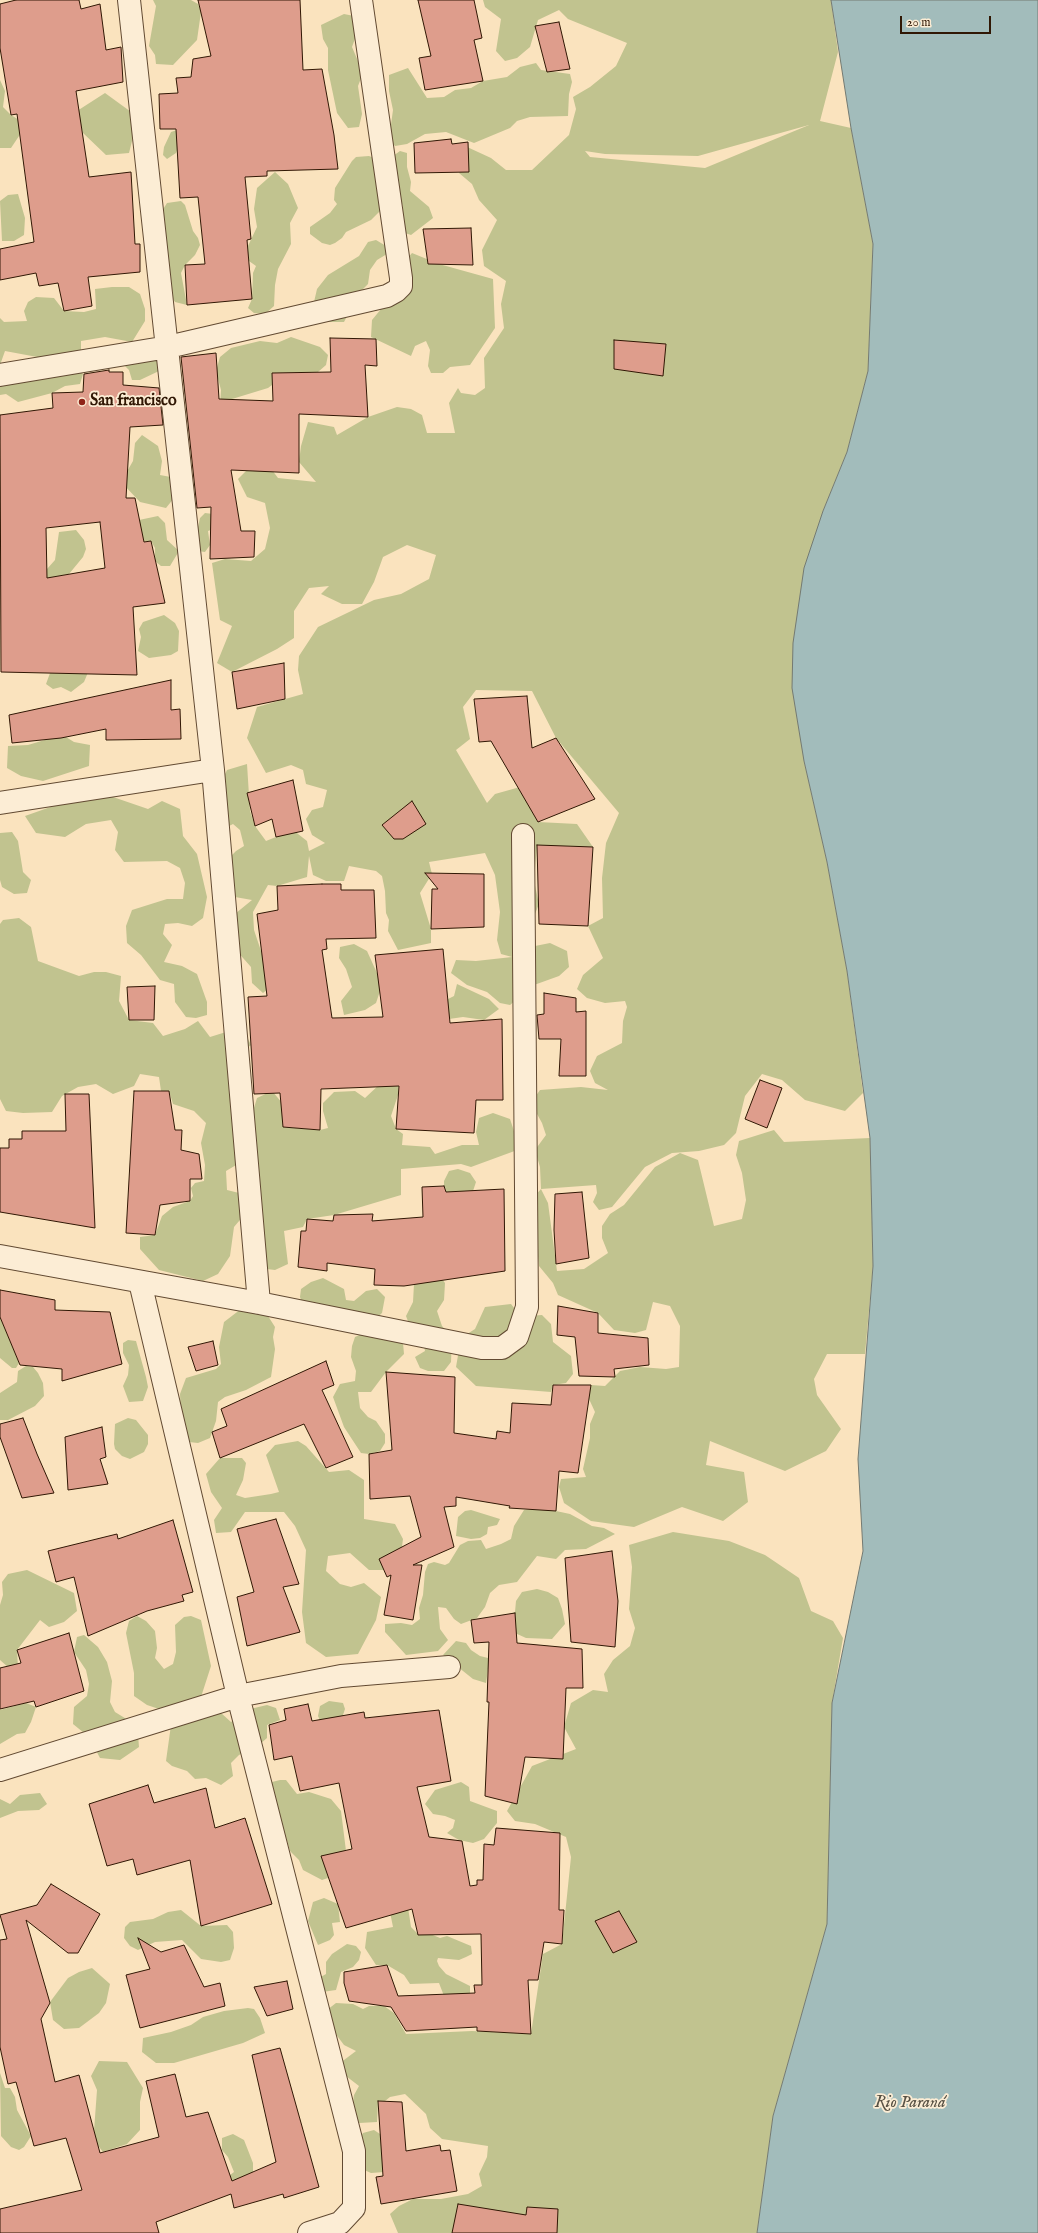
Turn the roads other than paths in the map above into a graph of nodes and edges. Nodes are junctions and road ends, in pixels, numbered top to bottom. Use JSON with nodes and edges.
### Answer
{"nodes":[{"id":1,"x":129,"y":0,"type":"edge"},
{"id":2,"x":361,"y":0,"type":"edge"},
{"id":3,"x":168,"y":347,"type":"junction"},
{"id":4,"x":0,"y":375,"type":"edge"},
{"id":5,"x":213,"y":770,"type":"junction"},
{"id":6,"x":0,"y":803,"type":"edge"},
{"id":7,"x":523,"y":835,"type":"dead end"},
{"id":8,"x":0,"y":1256,"type":"edge"},
{"id":9,"x":140,"y":1282,"type":"junction"},
{"id":10,"x":259,"y":1303,"type":"junction"},
{"id":11,"x":449,"y":1667,"type":"dead end"},
{"id":12,"x":238,"y":1696,"type":"junction"},
{"id":13,"x":0,"y":1770,"type":"edge"},
{"id":14,"x":309,"y":2233,"type":"edge"}],
"edges":[{"from":1,"to":3,"type":"street"},
{"from":2,"to":3,"type":"street"},
{"from":3,"to":4,"type":"street"},
{"from":3,"to":5,"type":"street"},
{"from":5,"to":6,"type":"street"},
{"from":5,"to":10,"type":"street"},
{"from":7,"to":10,"type":"street"},
{"from":8,"to":9,"type":"street"},
{"from":9,"to":10,"type":"street"},
{"from":9,"to":12,"type":"street"},
{"from":11,"to":12,"type":"street"},
{"from":12,"to":13,"type":"street"},
{"from":12,"to":14,"type":"street"}]}
